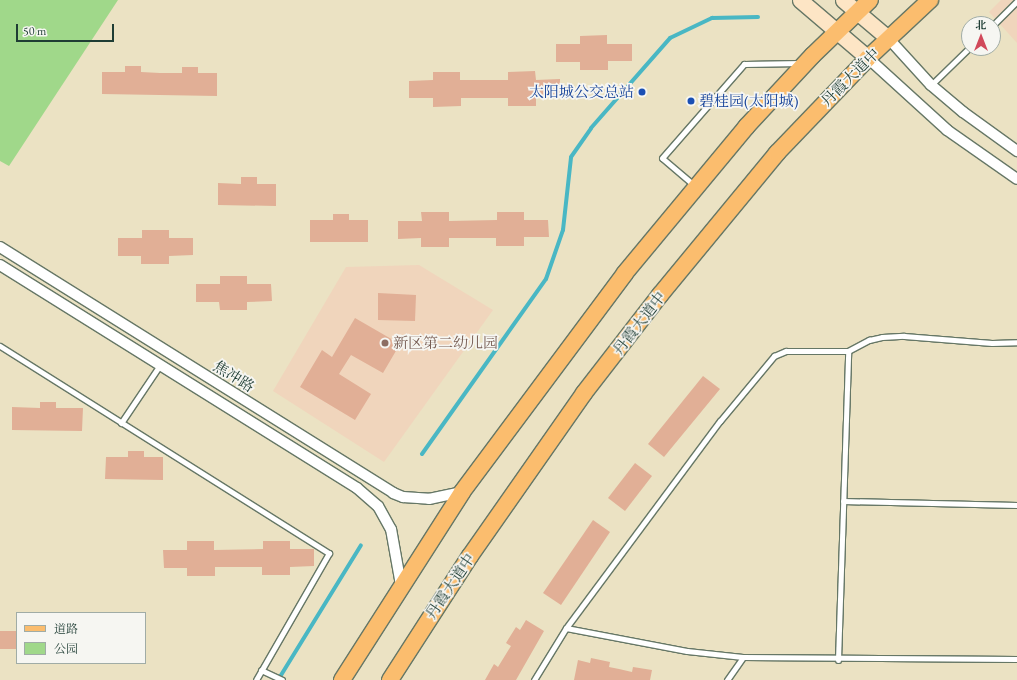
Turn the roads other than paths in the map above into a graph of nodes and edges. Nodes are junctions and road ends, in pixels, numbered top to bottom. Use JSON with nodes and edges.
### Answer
{"nodes":[{"id":1,"x":800,"y":0,"type":"edge"},
{"id":2,"x":843,"y":0,"type":"edge"},
{"id":3,"x":870,"y":0,"type":"edge"},
{"id":4,"x":930,"y":0,"type":"edge"},
{"id":5,"x":1017,"y":1,"type":"edge"},
{"id":6,"x":858,"y":11,"type":"junction"},
{"id":7,"x":1001,"y":17,"type":"edge"},
{"id":8,"x":838,"y":31,"type":"junction"},
{"id":9,"x":889,"y":39,"type":"junction"},
{"id":10,"x":961,"y":56,"type":"edge"},
{"id":11,"x":868,"y":58,"type":"junction"},
{"id":12,"x":806,"y":63,"type":"junction"},
{"id":13,"x":931,"y":85,"type":"junction"},
{"id":14,"x":1017,"y":151,"type":"edge"},
{"id":15,"x":1017,"y":179,"type":"edge"},
{"id":16,"x":695,"y":186,"type":"junction"},
{"id":17,"x":0,"y":247,"type":"edge"},
{"id":18,"x":0,"y":264,"type":"edge"},
{"id":19,"x":1017,"y":342,"type":"edge"},
{"id":20,"x":0,"y":346,"type":"edge"},
{"id":21,"x":848,"y":351,"type":"junction"},
{"id":22,"x":160,"y":365,"type":"junction"},
{"id":23,"x":121,"y":423,"type":"junction"},
{"id":24,"x":462,"y":492,"type":"junction"},
{"id":25,"x":843,"y":501,"type":"junction"},
{"id":26,"x":1017,"y":505,"type":"edge"},
{"id":27,"x":401,"y":585,"type":"junction"},
{"id":28,"x":566,"y":628,"type":"junction"},
{"id":29,"x":743,"y":657,"type":"junction"},
{"id":30,"x":1017,"y":659,"type":"edge"},
{"id":31,"x":838,"y":660,"type":"junction"},
{"id":32,"x":262,"y":670,"type":"junction"},
{"id":33,"x":256,"y":680,"type":"edge"},
{"id":34,"x":282,"y":680,"type":"edge"},
{"id":35,"x":342,"y":680,"type":"edge"},
{"id":36,"x":390,"y":680,"type":"edge"},
{"id":37,"x":534,"y":680,"type":"edge"},
{"id":38,"x":727,"y":680,"type":"edge"}],
"edges":[{"from":1,"to":8,"type":"main road"},
{"from":2,"to":6,"type":"main road"},
{"from":3,"to":6,"type":"main road"},
{"from":4,"to":9,"type":"main road","name":"丹霞大道中"},
{"from":5,"to":7,"type":"lane"},
{"from":6,"to":8,"type":"main road"},
{"from":6,"to":9,"type":"main road"},
{"from":8,"to":11,"type":"main road"},
{"from":8,"to":12,"type":"main road"},
{"from":9,"to":11,"type":"main road","name":"丹霞大道中"},
{"from":9,"to":13,"type":"street"},
{"from":10,"to":13,"type":"lane"},
{"from":11,"to":15,"type":"street"},
{"from":11,"to":36,"type":"main road","name":"丹霞大道中"},
{"from":12,"to":16,"type":"main road"},
{"from":12,"to":16,"type":"lane"},
{"from":13,"to":14,"type":"street"},
{"from":16,"to":24,"type":"main road"},
{"from":17,"to":24,"type":"street","name":"焦冲路"},
{"from":18,"to":22,"type":"street","name":"焦冲路"},
{"from":19,"to":21,"type":"lane"},
{"from":20,"to":23,"type":"lane"},
{"from":21,"to":25,"type":"lane"},
{"from":21,"to":28,"type":"lane"},
{"from":22,"to":23,"type":"lane"},
{"from":22,"to":27,"type":"street","name":"焦冲路"},
{"from":23,"to":32,"type":"lane"},
{"from":24,"to":27,"type":"main road"},
{"from":25,"to":26,"type":"lane"},
{"from":25,"to":31,"type":"lane"},
{"from":27,"to":35,"type":"main road"},
{"from":28,"to":29,"type":"lane"},
{"from":28,"to":37,"type":"lane"},
{"from":29,"to":31,"type":"lane"},
{"from":29,"to":38,"type":"lane"},
{"from":30,"to":31,"type":"lane"},
{"from":32,"to":33,"type":"lane"},
{"from":32,"to":34,"type":"lane"}]}
